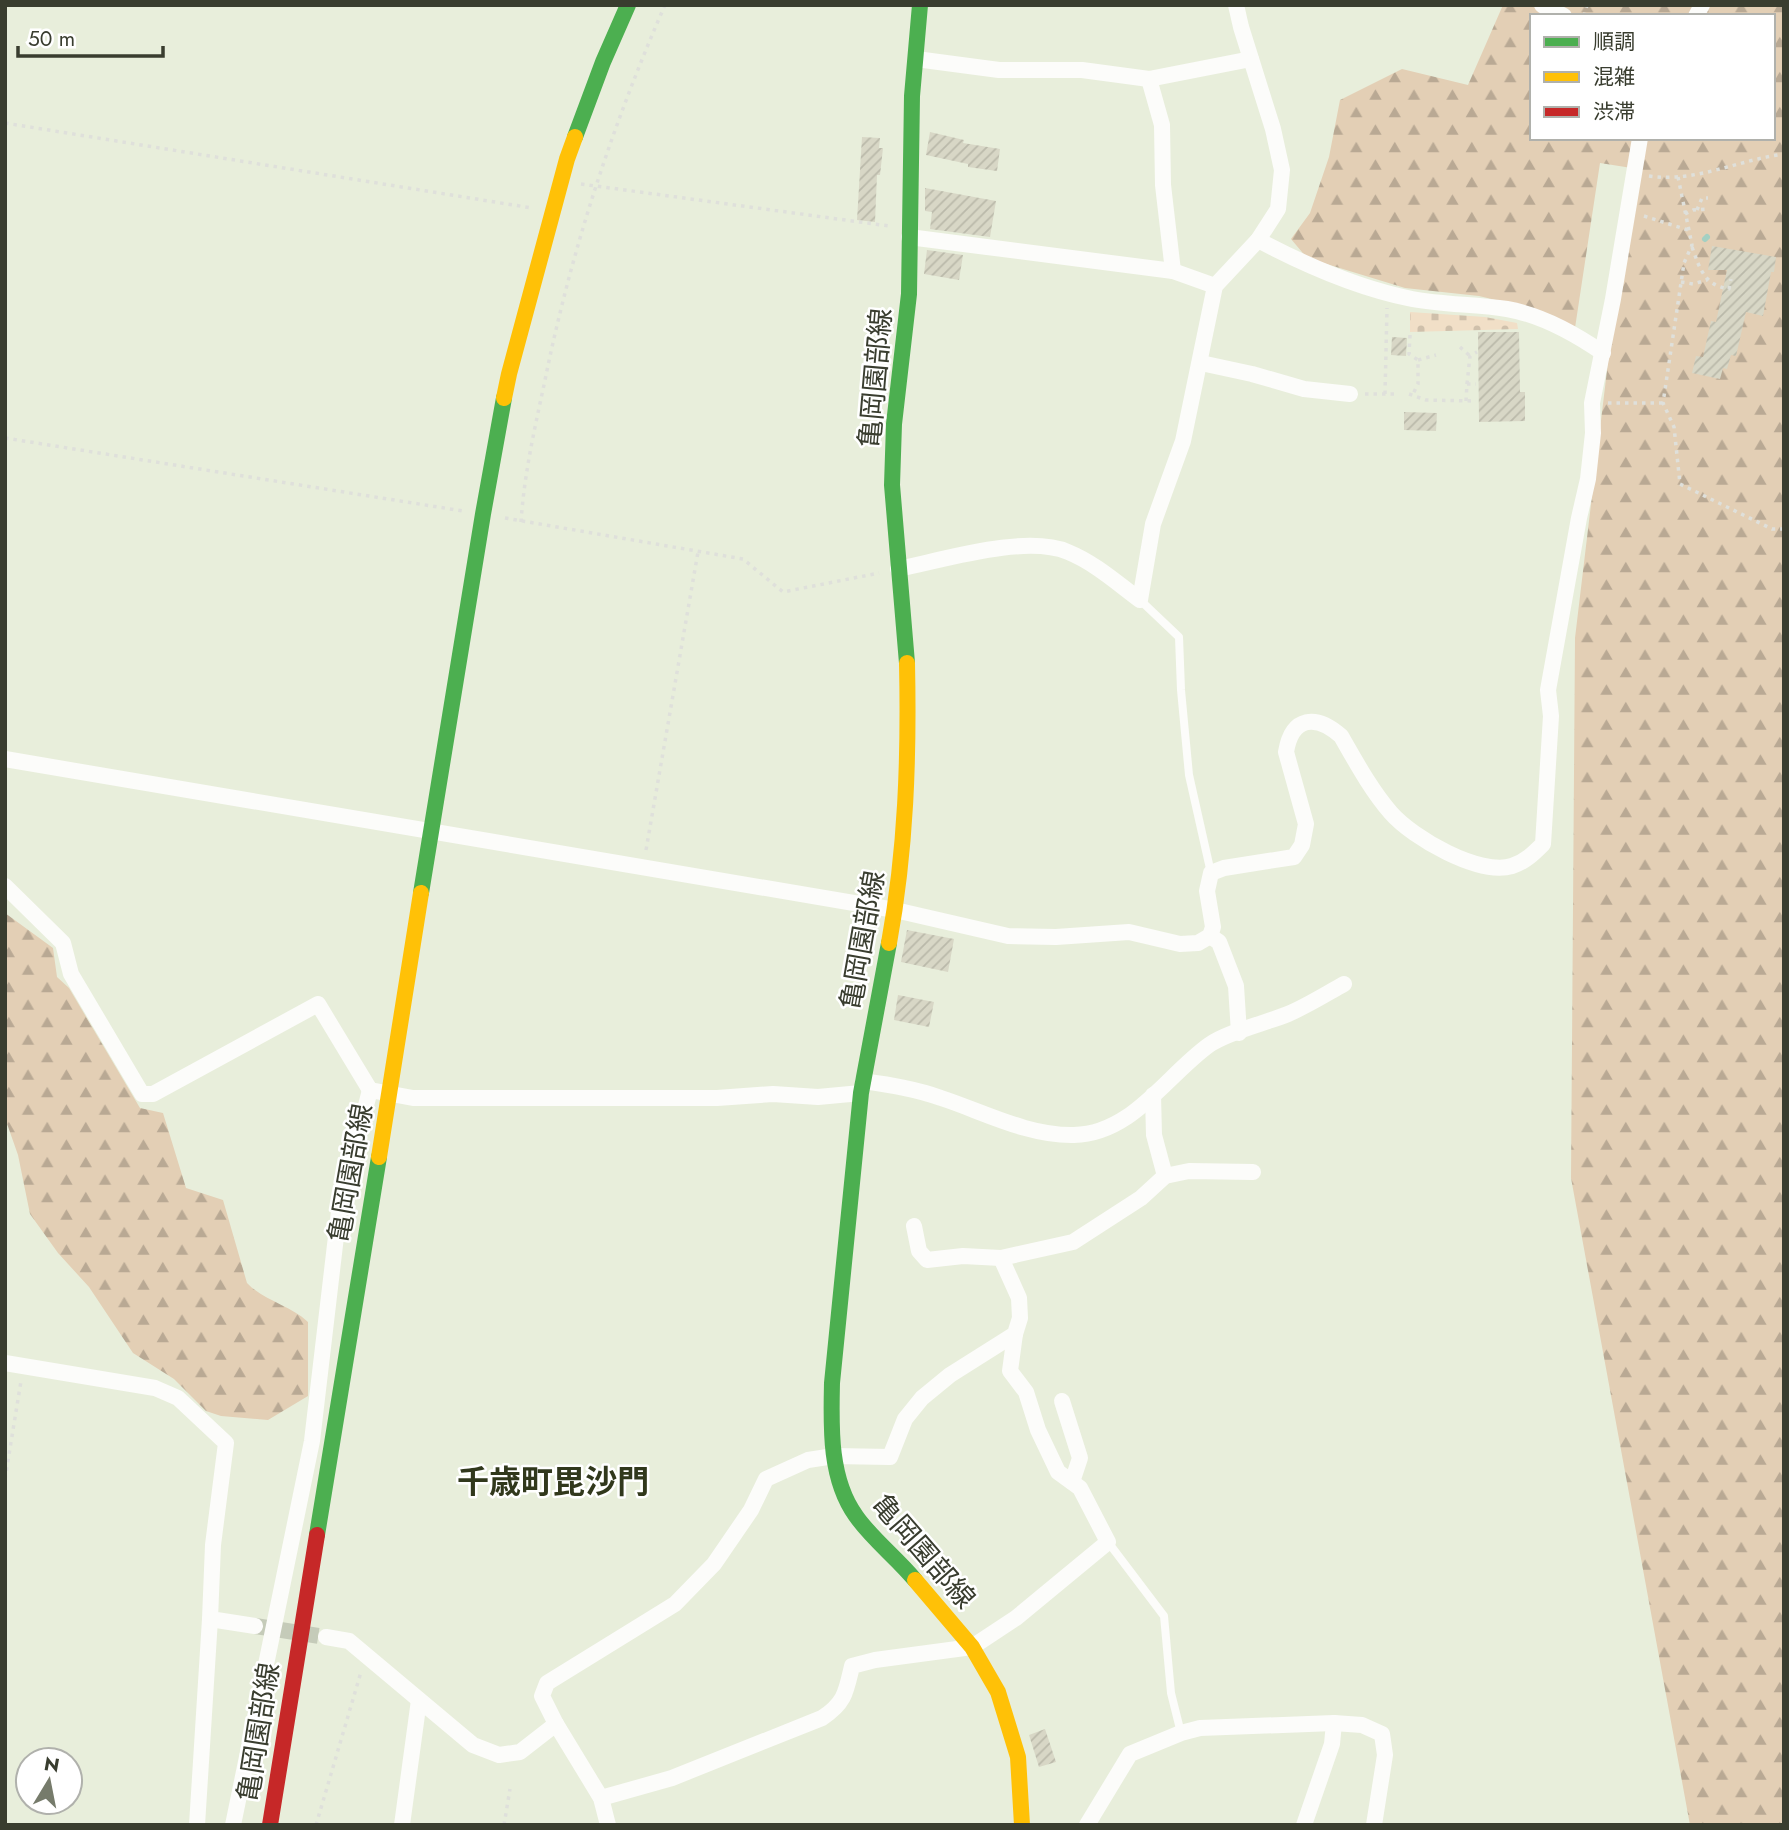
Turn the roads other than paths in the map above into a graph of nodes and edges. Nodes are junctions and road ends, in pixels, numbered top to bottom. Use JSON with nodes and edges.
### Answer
{"nodes":[{"id":1,"x":628,"y":5,"type":"edge"},
{"id":2,"x":920,"y":5,"type":"edge"},
{"id":3,"x":1236,"y":5,"type":"edge"},
{"id":4,"x":1542,"y":5,"type":"edge"},
{"id":5,"x":1560,"y":14,"type":"edge"},
{"id":6,"x":916,"y":59,"type":"junction"},
{"id":7,"x":1251,"y":59,"type":"junction"},
{"id":8,"x":1149,"y":79,"type":"junction"},
{"id":9,"x":1629,"y":140,"type":"edge"},
{"id":10,"x":1640,"y":140,"type":"edge"},
{"id":11,"x":1634,"y":167,"type":"junction"},
{"id":12,"x":909,"y":233,"type":"junction"},
{"id":13,"x":1258,"y":240,"type":"junction"},
{"id":14,"x":1174,"y":271,"type":"junction"},
{"id":15,"x":1215,"y":286,"type":"junction"},
{"id":16,"x":1603,"y":353,"type":"junction"},
{"id":17,"x":1201,"y":363,"type":"junction"},
{"id":18,"x":1350,"y":394,"type":"dead end"},
{"id":19,"x":898,"y":569,"type":"junction"},
{"id":20,"x":1140,"y":600,"type":"junction"},
{"id":21,"x":5,"y":759,"type":"edge"},
{"id":22,"x":431,"y":831,"type":"junction"},
{"id":23,"x":1211,"y":873,"type":"junction"},
{"id":24,"x":5,"y":886,"type":"edge"},
{"id":25,"x":895,"y":911,"type":"junction"},
{"id":26,"x":1210,"y":936,"type":"junction"},
{"id":27,"x":1344,"y":984,"type":"dead end"},
{"id":28,"x":1239,"y":1032,"type":"junction"},
{"id":29,"x":862,"y":1087,"type":"junction"},
{"id":30,"x":370,"y":1090,"type":"junction"},
{"id":31,"x":390,"y":1093,"type":"junction"},
{"id":32,"x":1153,"y":1095,"type":"junction"},
{"id":33,"x":1253,"y":1172,"type":"dead end"},
{"id":34,"x":1165,"y":1176,"type":"junction"},
{"id":35,"x":914,"y":1226,"type":"dead end"},
{"id":36,"x":1001,"y":1258,"type":"junction"},
{"id":37,"x":1015,"y":1334,"type":"junction"},
{"id":38,"x":5,"y":1363,"type":"edge"},
{"id":39,"x":1062,"y":1401,"type":"dead end"},
{"id":40,"x":834,"y":1456,"type":"junction"},
{"id":41,"x":1072,"y":1482,"type":"junction"},
{"id":42,"x":1108,"y":1542,"type":"junction"},
{"id":43,"x":210,"y":1619,"type":"junction"},
{"id":44,"x":255,"y":1626,"type":"tunnel mouth"},
{"id":45,"x":326,"y":1637,"type":"tunnel mouth"},
{"id":46,"x":972,"y":1647,"type":"junction"},
{"id":47,"x":419,"y":1700,"type":"junction"},
{"id":48,"x":1334,"y":1723,"type":"junction"},
{"id":49,"x":556,"y":1724,"type":"junction"},
{"id":50,"x":1181,"y":1733,"type":"junction"},
{"id":51,"x":601,"y":1798,"type":"junction"},
{"id":52,"x":197,"y":1825,"type":"edge"},
{"id":53,"x":233,"y":1825,"type":"edge"},
{"id":54,"x":270,"y":1825,"type":"edge"},
{"id":55,"x":402,"y":1825,"type":"edge"},
{"id":56,"x":608,"y":1825,"type":"edge"},
{"id":57,"x":1022,"y":1825,"type":"edge"},
{"id":58,"x":1087,"y":1825,"type":"edge"},
{"id":59,"x":1304,"y":1825,"type":"edge"},
{"id":60,"x":1374,"y":1825,"type":"edge"}],
"edges":[{"from":1,"to":22,"type":"main road","name":"亀岡園部線"},
{"from":2,"to":6,"type":"main road","name":"亀岡園部線"},
{"from":3,"to":7,"type":"street"},
{"from":4,"to":5,"type":"street"},
{"from":6,"to":8,"type":"street"},
{"from":6,"to":12,"type":"main road","name":"亀岡園部線"},
{"from":7,"to":8,"type":"street"},
{"from":7,"to":13,"type":"street"},
{"from":8,"to":14,"type":"street"},
{"from":9,"to":11,"type":"street"},
{"from":10,"to":11,"type":"street"},
{"from":11,"to":16,"type":"street"},
{"from":12,"to":14,"type":"street"},
{"from":12,"to":19,"type":"main road","name":"亀岡園部線"},
{"from":13,"to":15,"type":"street"},
{"from":13,"to":16,"type":"street"},
{"from":14,"to":15,"type":"street"},
{"from":15,"to":17,"type":"street"},
{"from":16,"to":23,"type":"street"},
{"from":17,"to":18,"type":"street"},
{"from":17,"to":20,"type":"street"},
{"from":19,"to":20,"type":"street"},
{"from":19,"to":25,"type":"main road","name":"亀岡園部線"},
{"from":20,"to":23,"type":"lane"},
{"from":21,"to":22,"type":"street"},
{"from":22,"to":25,"type":"street"},
{"from":22,"to":31,"type":"main road","name":"亀岡園部線"},
{"from":23,"to":26,"type":"street"},
{"from":24,"to":30,"type":"street"},
{"from":25,"to":26,"type":"street"},
{"from":25,"to":29,"type":"main road","name":"亀岡園部線"},
{"from":26,"to":28,"type":"street"},
{"from":27,"to":28,"type":"street"},
{"from":28,"to":32,"type":"street"},
{"from":29,"to":31,"type":"street"},
{"from":29,"to":32,"type":"street"},
{"from":29,"to":40,"type":"main road","name":"亀岡園部線"},
{"from":30,"to":31,"type":"street"},
{"from":30,"to":53,"type":"street"},
{"from":31,"to":54,"type":"main road","name":"亀岡園部線"},
{"from":32,"to":34,"type":"street"},
{"from":33,"to":34,"type":"street"},
{"from":34,"to":36,"type":"street"},
{"from":35,"to":36,"type":"street"},
{"from":36,"to":37,"type":"street"},
{"from":37,"to":40,"type":"street"},
{"from":37,"to":41,"type":"street"},
{"from":38,"to":43,"type":"street"},
{"from":39,"to":41,"type":"street"},
{"from":40,"to":46,"type":"main road","name":"亀岡園部線"},
{"from":40,"to":49,"type":"street"},
{"from":41,"to":42,"type":"street"},
{"from":42,"to":46,"type":"street"},
{"from":42,"to":50,"type":"lane"},
{"from":43,"to":44,"type":"street"},
{"from":43,"to":52,"type":"street"},
{"from":45,"to":47,"type":"street"},
{"from":46,"to":51,"type":"street"},
{"from":46,"to":57,"type":"main road","name":"亀岡園部線"},
{"from":47,"to":49,"type":"street"},
{"from":47,"to":55,"type":"street"},
{"from":48,"to":50,"type":"street"},
{"from":48,"to":59,"type":"street"},
{"from":48,"to":60,"type":"street"},
{"from":49,"to":51,"type":"street"},
{"from":50,"to":58,"type":"street"},
{"from":51,"to":56,"type":"street"}]}
